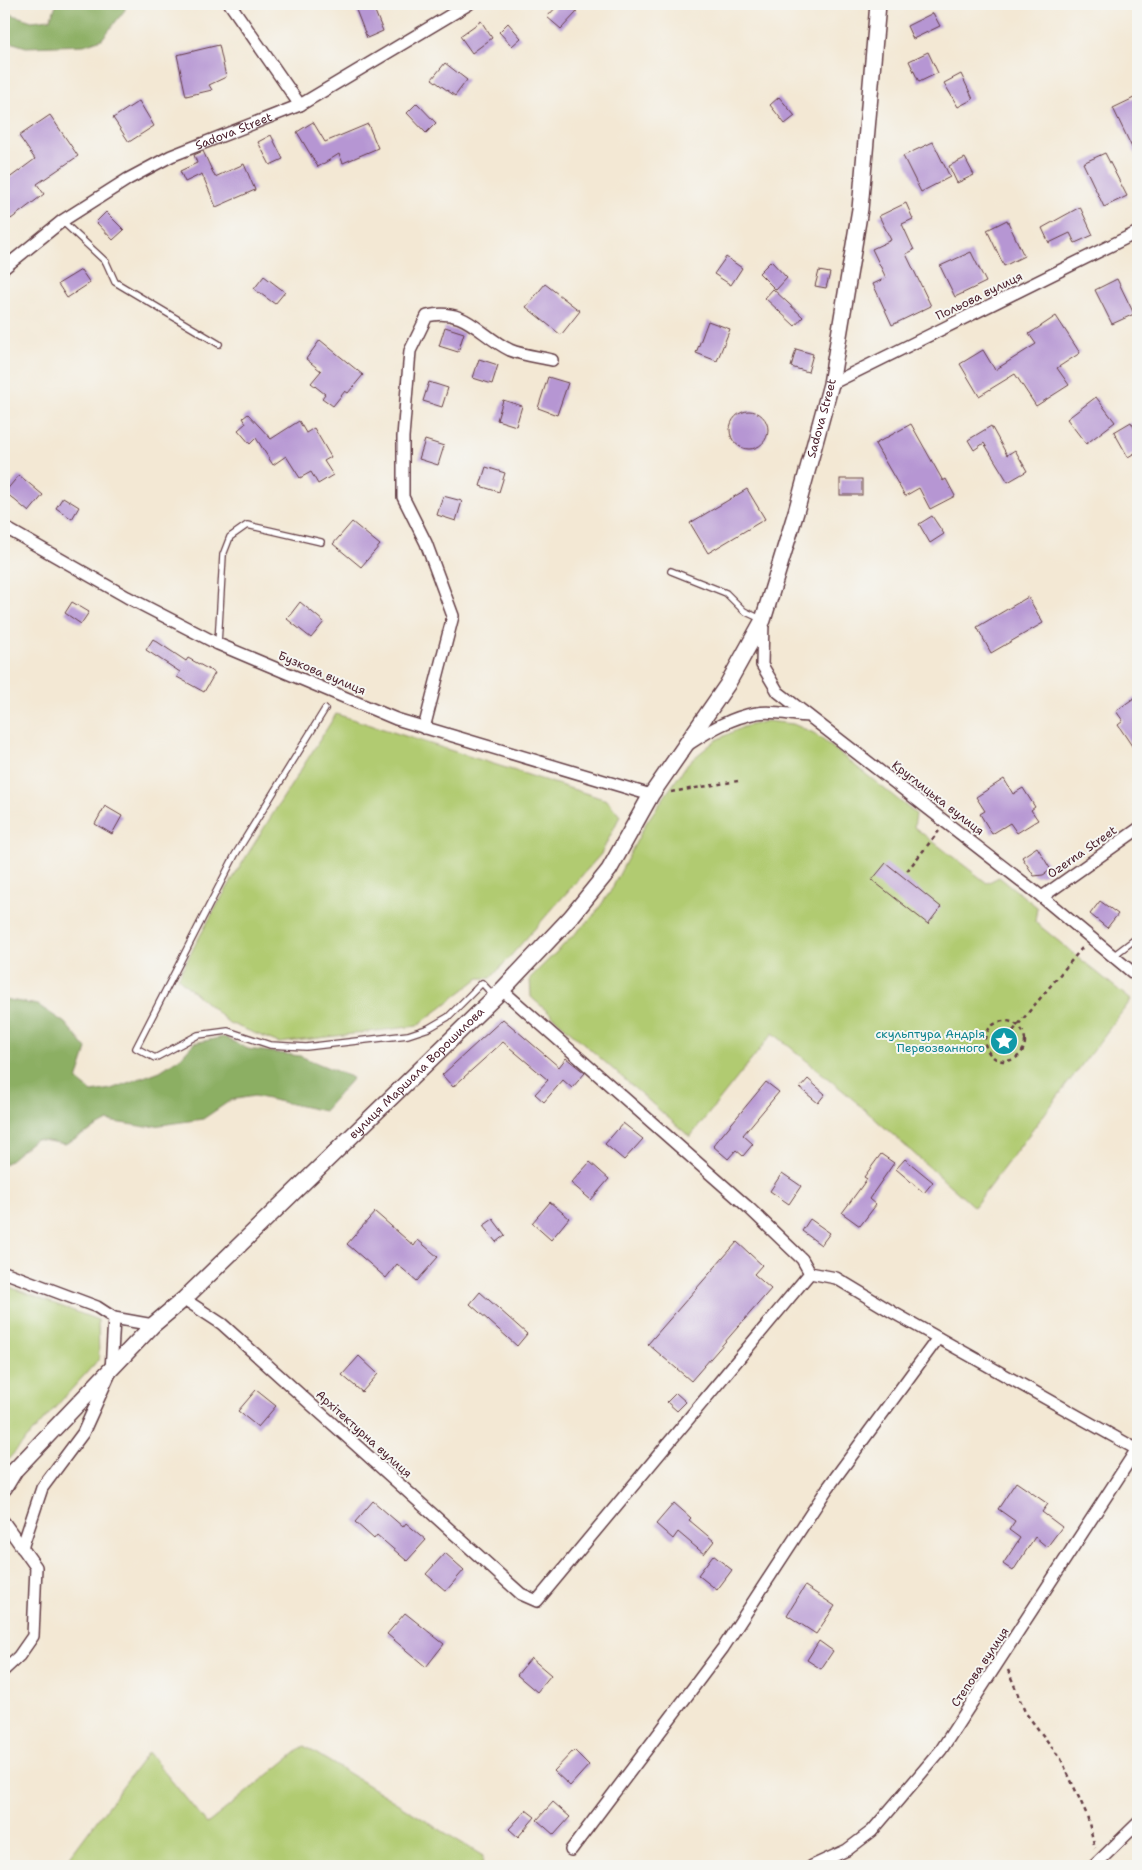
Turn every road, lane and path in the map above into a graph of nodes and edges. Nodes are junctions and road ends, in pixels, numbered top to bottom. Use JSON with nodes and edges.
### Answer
{"nodes":[{"id":1,"x":230,"y":4,"type":"edge"},
{"id":2,"x":469,"y":4,"type":"edge"},
{"id":3,"x":878,"y":4,"type":"edge"},
{"id":4,"x":300,"y":105,"type":"junction"},
{"id":5,"x":62,"y":221,"type":"junction"},
{"id":6,"x":1138,"y":232,"type":"edge"},
{"id":7,"x":4,"y":268,"type":"edge"},
{"id":8,"x":219,"y":344,"type":"dead end"},
{"id":9,"x":552,"y":360,"type":"dead end"},
{"id":10,"x":831,"y":384,"type":"junction"},
{"id":11,"x":4,"y":526,"type":"edge"},
{"id":12,"x":320,"y":542,"type":"dead end"},
{"id":13,"x":671,"y":571,"type":"dead end"},
{"id":14,"x":763,"y":620,"type":"junction"},
{"id":15,"x":218,"y":644,"type":"junction"},
{"id":16,"x":325,"y":709,"type":"dead end"},
{"id":17,"x":808,"y":716,"type":"junction"},
{"id":18,"x":424,"y":728,"type":"junction"},
{"id":19,"x":684,"y":747,"type":"junction"},
{"id":20,"x":738,"y":781,"type":"dead end"},
{"id":21,"x":651,"y":796,"type":"junction"},
{"id":22,"x":946,"y":822,"type":"junction"},
{"id":23,"x":1138,"y":829,"type":"edge"},
{"id":24,"x":907,"y":871,"type":"dead end"},
{"id":25,"x":1138,"y":881,"type":"edge"},
{"id":26,"x":1138,"y":885,"type":"edge"},
{"id":27,"x":1042,"y":897,"type":"junction"},
{"id":28,"x":1138,"y":937,"type":"edge"},
{"id":29,"x":1090,"y":938,"type":"junction"},
{"id":30,"x":1113,"y":956,"type":"junction"},
{"id":31,"x":1138,"y":977,"type":"edge"},
{"id":32,"x":498,"y":993,"type":"junction"},
{"id":33,"x":1017,"y":1026,"type":"junction"},
{"id":34,"x":1008,"y":1037,"type":"dead end"},
{"id":35,"x":4,"y":1272,"type":"edge"},
{"id":36,"x":810,"y":1273,"type":"junction"},
{"id":37,"x":184,"y":1299,"type":"junction"},
{"id":38,"x":114,"y":1318,"type":"junction"},
{"id":39,"x":153,"y":1325,"type":"junction"},
{"id":40,"x":938,"y":1338,"type":"junction"},
{"id":41,"x":111,"y":1370,"type":"junction"},
{"id":42,"x":1138,"y":1450,"type":"edge"},
{"id":43,"x":4,"y":1488,"type":"edge"},
{"id":44,"x":4,"y":1522,"type":"edge"},
{"id":45,"x":22,"y":1548,"type":"junction"},
{"id":46,"x":1003,"y":1657,"type":"junction"},
{"id":47,"x":4,"y":1670,"type":"edge"},
{"id":48,"x":1138,"y":1823,"type":"edge"},
{"id":49,"x":571,"y":1850,"type":"dead end"},
{"id":50,"x":1096,"y":1864,"type":"edge"},
{"id":51,"x":812,"y":1866,"type":"edge"}],
"edges":[{"from":1,"to":4,"type":"street"},
{"from":2,"to":4,"type":"street","name":"Sadova Street"},
{"from":3,"to":10,"type":"street","name":"Sadova Street"},
{"from":4,"to":5,"type":"street","name":"Sadova Street"},
{"from":5,"to":7,"type":"street","name":"Sadova Street"},
{"from":5,"to":8,"type":"lane"},
{"from":6,"to":10,"type":"street","name":"Польова вулиця"},
{"from":9,"to":18,"type":"street"},
{"from":10,"to":14,"type":"street","name":"Sadova Street"},
{"from":11,"to":15,"type":"street","name":"Бузкова вулиця"},
{"from":12,"to":15,"type":"lane"},
{"from":13,"to":14,"type":"lane"},
{"from":14,"to":17,"type":"street","name":"Круглицька вулиця"},
{"from":14,"to":19,"type":"street","name":"Sadova Street"},
{"from":15,"to":18,"type":"street","name":"Бузкова вулиця"},
{"from":16,"to":32,"type":"lane"},
{"from":17,"to":19,"type":"street"},
{"from":17,"to":22,"type":"street","name":"Круглицька вулиця"},
{"from":18,"to":21,"type":"street","name":"Бузкова вулиця"},
{"from":19,"to":21,"type":"street","name":"Sadova Street"},
{"from":20,"to":21,"type":"path"},
{"from":21,"to":32,"type":"street","name":"вулиця Маршала Ворошилова"},
{"from":22,"to":24,"type":"path"},
{"from":22,"to":27,"type":"street","name":"Круглицька вулиця"},
{"from":23,"to":27,"type":"street","name":"Ozerna Street"},
{"from":25,"to":26,"type":"path"},
{"from":27,"to":29,"type":"street","name":"Круглицька вулиця"},
{"from":28,"to":30,"type":"lane"},
{"from":29,"to":30,"type":"street","name":"Круглицька вулиця"},
{"from":29,"to":33,"type":"path"},
{"from":30,"to":31,"type":"street","name":"Круглицька вулиця"},
{"from":32,"to":36,"type":"street"},
{"from":32,"to":37,"type":"street","name":"вулиця Маршала Ворошилова"},
{"from":33,"to":33,"type":"path"},
{"from":33,"to":34,"type":"path"},
{"from":35,"to":38,"type":"street"},
{"from":36,"to":37,"type":"street","name":"Архітектурна вулиця"},
{"from":36,"to":40,"type":"street"},
{"from":37,"to":39,"type":"street","name":"вулиця Маршала Ворошилова"},
{"from":38,"to":39,"type":"street"},
{"from":38,"to":41,"type":"street"},
{"from":39,"to":41,"type":"street","name":"вулиця Маршала Ворошилова"},
{"from":40,"to":42,"type":"street"},
{"from":40,"to":49,"type":"street"},
{"from":41,"to":43,"type":"street","name":"вулиця Маршала Ворошилова"},
{"from":41,"to":45,"type":"street"},
{"from":42,"to":46,"type":"street","name":"Степова вулиця"},
{"from":44,"to":45,"type":"street"},
{"from":45,"to":47,"type":"street"},
{"from":46,"to":50,"type":"path"},
{"from":46,"to":51,"type":"street","name":"Степова вулиця"},
{"from":48,"to":50,"type":"street"}]}
